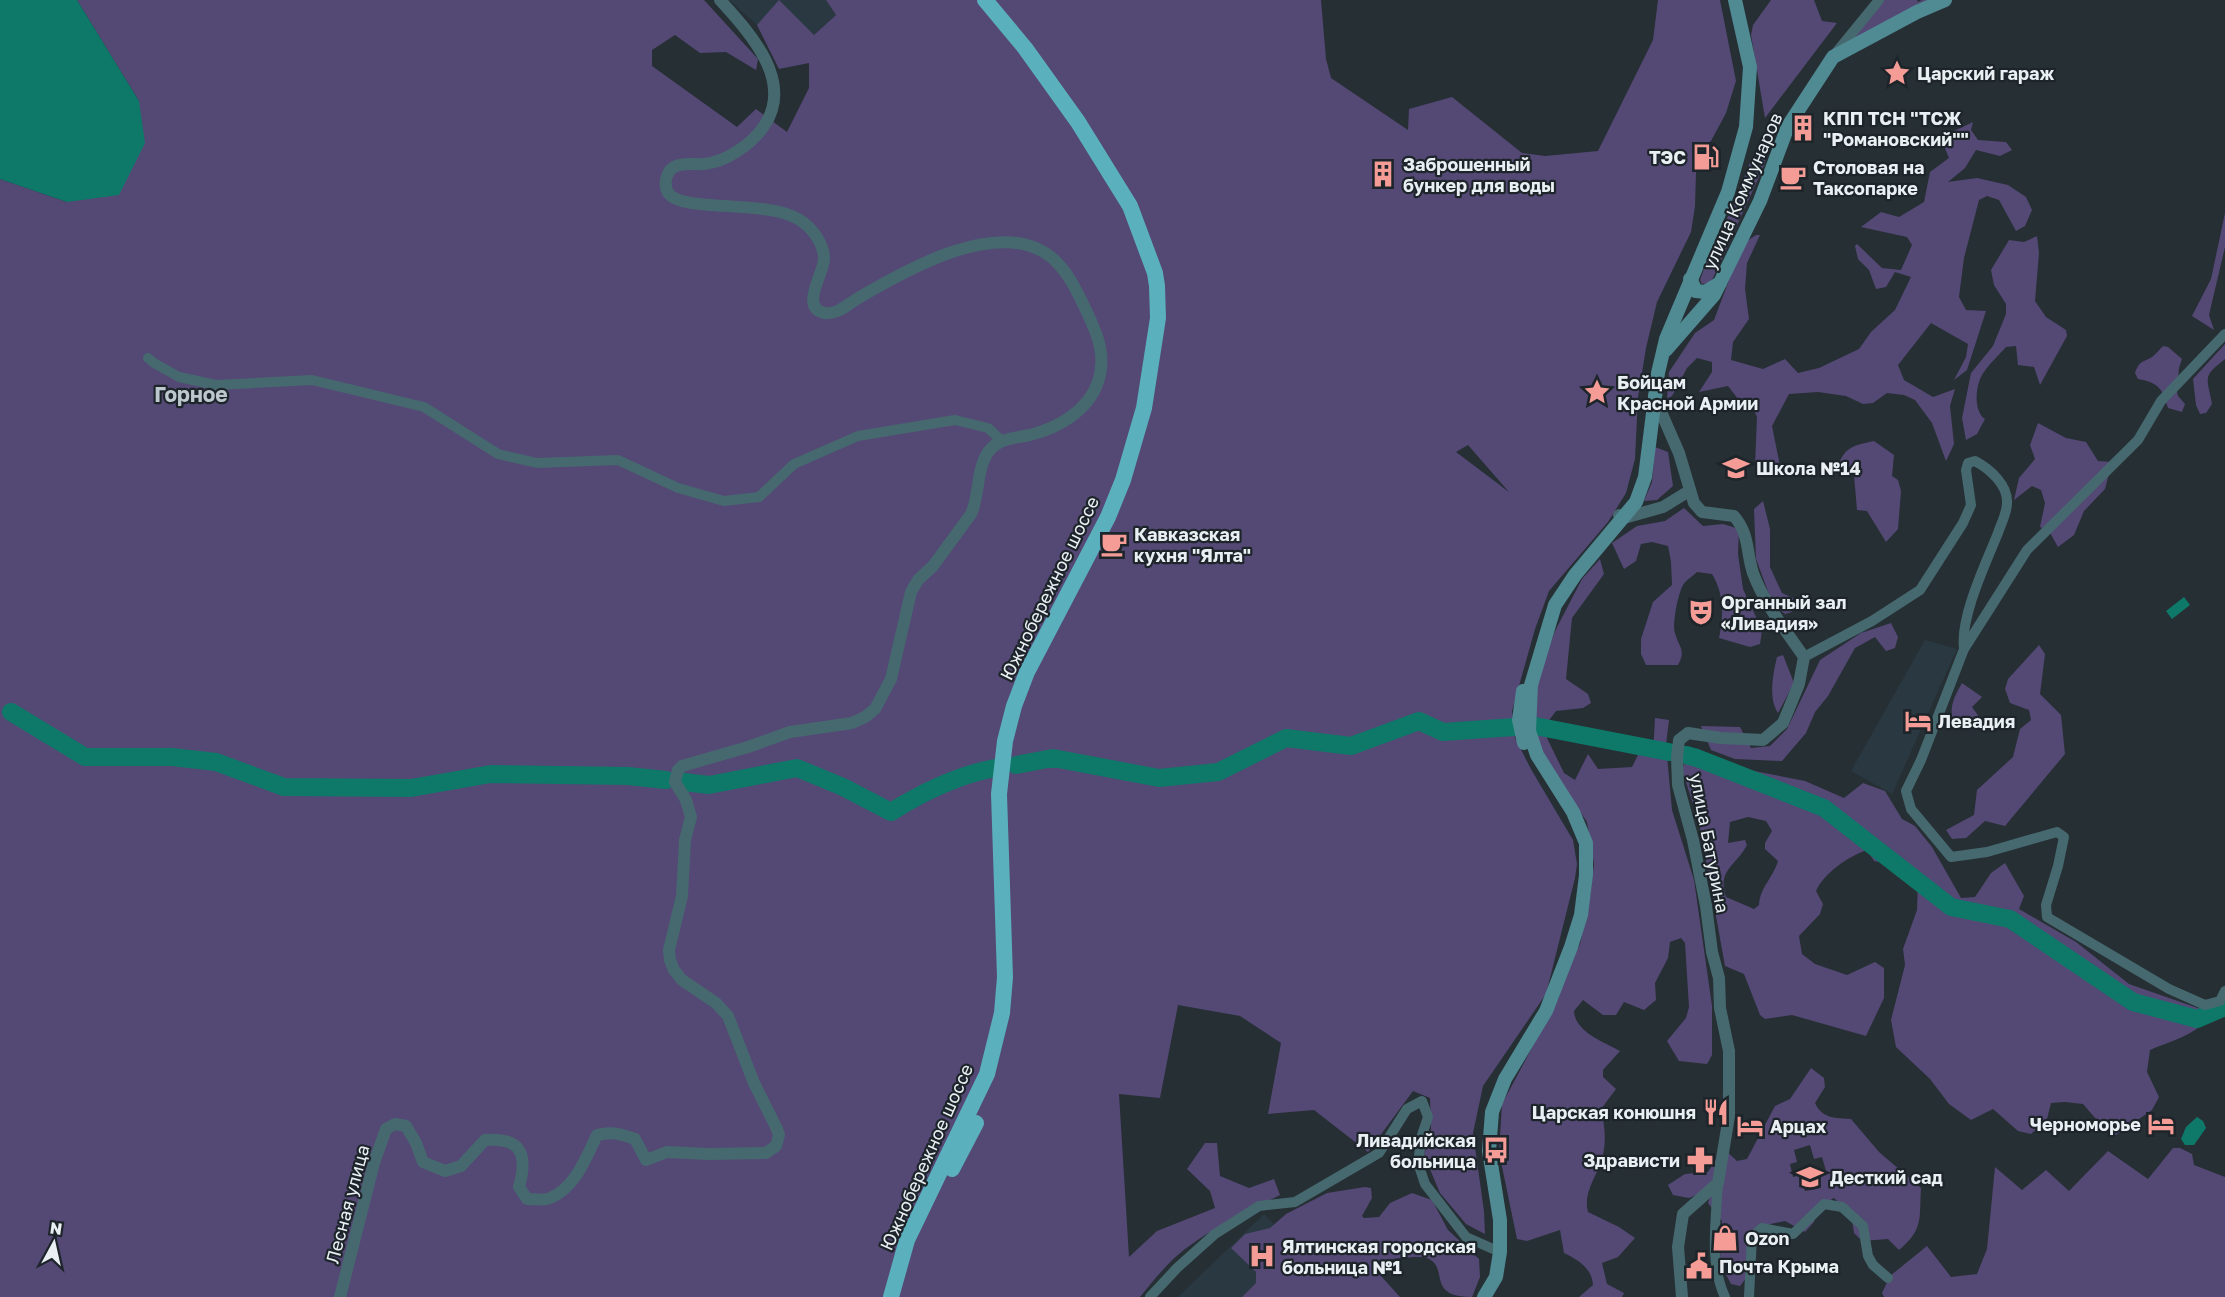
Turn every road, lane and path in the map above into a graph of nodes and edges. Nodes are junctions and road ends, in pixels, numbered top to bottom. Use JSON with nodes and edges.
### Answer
{"nodes":[{"id":1,"x":720,"y":0,"type":"edge"},
{"id":2,"x":985,"y":0,"type":"edge"},
{"id":3,"x":996,"y":0,"type":"edge"},
{"id":4,"x":1728,"y":0,"type":"edge"},
{"id":5,"x":1735,"y":0,"type":"edge"},
{"id":6,"x":1879,"y":0,"type":"edge"},
{"id":7,"x":1945,"y":0,"type":"edge"},
{"id":8,"x":1833,"y":57,"type":"junction"},
{"id":9,"x":1687,"y":282,"type":"junction"},
{"id":10,"x":1717,"y":289,"type":"junction"},
{"id":11,"x":2225,"y":334,"type":"edge"},
{"id":12,"x":1661,"y":347,"type":"junction"},
{"id":13,"x":148,"y":358,"type":"dead end"},
{"id":14,"x":1650,"y":378,"type":"junction"},
{"id":15,"x":1654,"y":396,"type":"junction"},
{"id":16,"x":1002,"y":441,"type":"junction"},
{"id":17,"x":1689,"y":491,"type":"junction"},
{"id":18,"x":1621,"y":517,"type":"junction"},
{"id":19,"x":1964,"y":649,"type":"junction"},
{"id":20,"x":1804,"y":657,"type":"junction"},
{"id":21,"x":2225,"y":991,"type":"edge"},
{"id":22,"x":1718,"y":1183,"type":"junction"},
{"id":23,"x":1497,"y":1251,"type":"junction"},
{"id":24,"x":1888,"y":1278,"type":"dead end"},
{"id":25,"x":340,"y":1297,"type":"edge"},
{"id":26,"x":891,"y":1297,"type":"edge"},
{"id":27,"x":898,"y":1297,"type":"edge"},
{"id":28,"x":1150,"y":1297,"type":"edge"},
{"id":29,"x":1484,"y":1297,"type":"edge"},
{"id":30,"x":1682,"y":1297,"type":"edge"},
{"id":31,"x":1725,"y":1297,"type":"edge"},
{"id":32,"x":1749,"y":1297,"type":"edge"}],
"edges":[{"from":1,"to":16,"type":"street"},
{"from":2,"to":26,"type":"highway","name":"Южнобережное шоссе"},
{"from":3,"to":27,"type":"highway","name":"Южнобережное шоссе"},
{"from":4,"to":9,"type":"main road"},
{"from":5,"to":9,"type":"main road"},
{"from":6,"to":8,"type":"street"},
{"from":7,"to":8,"type":"main road","name":"улица Коммунаров"},
{"from":8,"to":10,"type":"main road","name":"улица Коммунаров"},
{"from":9,"to":10,"type":"main road"},
{"from":9,"to":12,"type":"main road"},
{"from":10,"to":12,"type":"main road","name":"улица Коммунаров"},
{"from":11,"to":19,"type":"street"},
{"from":12,"to":14,"type":"main road"},
{"from":12,"to":15,"type":"main road"},
{"from":13,"to":16,"type":"street"},
{"from":14,"to":15,"type":"main road"},
{"from":14,"to":18,"type":"main road"},
{"from":15,"to":17,"type":"street"},
{"from":15,"to":18,"type":"main road"},
{"from":16,"to":25,"type":"street","name":"Лесная улица"},
{"from":17,"to":18,"type":"street"},
{"from":17,"to":20,"type":"street"},
{"from":18,"to":23,"type":"main road"},
{"from":19,"to":20,"type":"street"},
{"from":19,"to":21,"type":"street"},
{"from":20,"to":22,"type":"street","name":"улица Батурина"},
{"from":22,"to":30,"type":"street"},
{"from":22,"to":31,"type":"street"},
{"from":23,"to":28,"type":"street"},
{"from":23,"to":29,"type":"main road"},
{"from":24,"to":32,"type":"street"}]}
